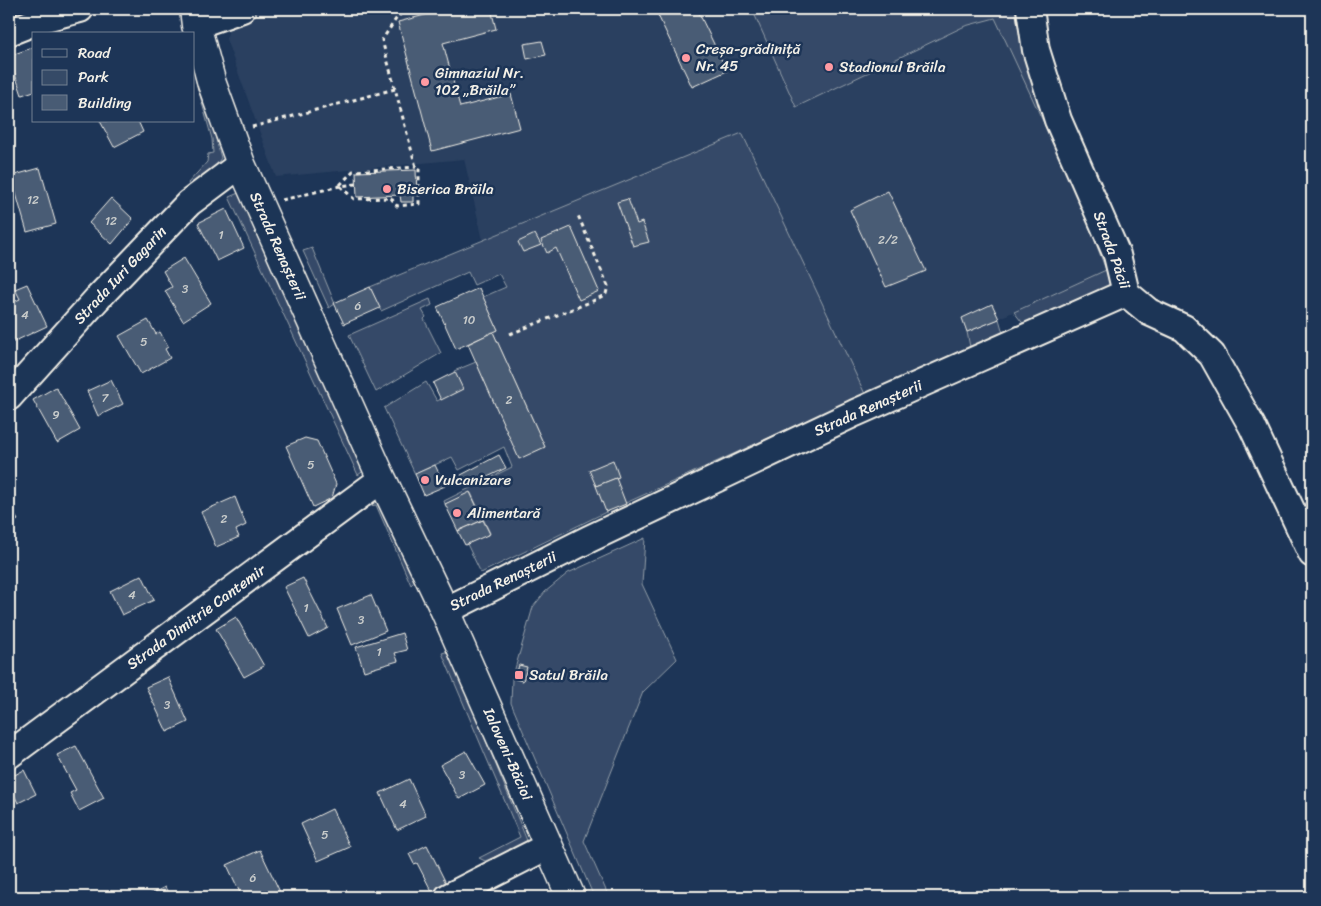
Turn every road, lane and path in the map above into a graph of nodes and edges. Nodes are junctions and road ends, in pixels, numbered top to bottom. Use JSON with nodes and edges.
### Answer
{"nodes":[{"id":1,"x":80,"y":9,"type":"edge"},
{"id":2,"x":242,"y":9,"type":"edge"},
{"id":3,"x":405,"y":9,"type":"edge"},
{"id":4,"x":1030,"y":9,"type":"edge"},
{"id":5,"x":195,"y":17,"type":"edge"},
{"id":6,"x":9,"y":32,"type":"edge"},
{"id":7,"x":395,"y":89,"type":"junction"},
{"id":8,"x":252,"y":128,"type":"dead end"},
{"id":9,"x":241,"y":164,"type":"junction"},
{"id":10,"x":416,"y":166,"type":"junction"},
{"id":11,"x":357,"y":184,"type":"dead end"},
{"id":12,"x":340,"y":186,"type":"junction"},
{"id":13,"x":260,"y":207,"type":"junction"},
{"id":14,"x":577,"y":213,"type":"dead end"},
{"id":15,"x":1126,"y":293,"type":"junction"},
{"id":16,"x":510,"y":334,"type":"dead end"},
{"id":17,"x":9,"y":397,"type":"edge"},
{"id":18,"x":382,"y":480,"type":"junction"},
{"id":19,"x":1312,"y":554,"type":"edge"},
{"id":20,"x":445,"y":611,"type":"junction"},
{"id":21,"x":9,"y":755,"type":"edge"},
{"id":22,"x":548,"y":846,"type":"junction"},
{"id":23,"x":448,"y":897,"type":"edge"},
{"id":24,"x":571,"y":897,"type":"edge"}],
"edges":[{"from":1,"to":6,"type":"street"},
{"from":2,"to":5,"type":"street"},
{"from":3,"to":7,"type":"path"},
{"from":4,"to":15,"type":"street","name":"Strada Păcii"},
{"from":5,"to":9,"type":"main road","name":"Strada Renașterii"},
{"from":7,"to":8,"type":"path"},
{"from":7,"to":10,"type":"path"},
{"from":9,"to":13,"type":"main road","name":"Strada Renașterii"},
{"from":9,"to":17,"type":"street","name":"Strada Iuri Gagarin"},
{"from":10,"to":12,"type":"path"},
{"from":10,"to":12,"type":"path"},
{"from":11,"to":12,"type":"path"},
{"from":12,"to":13,"type":"path"},
{"from":13,"to":18,"type":"main road","name":"Strada Renașterii"},
{"from":14,"to":16,"type":"path"},
{"from":15,"to":19,"type":"street","name":"Strada Păcii"},
{"from":15,"to":20,"type":"street","name":"Strada Renașterii"},
{"from":18,"to":20,"type":"main road","name":"Strada Renașterii"},
{"from":18,"to":21,"type":"street","name":"Strada Dimitrie Cantemir"},
{"from":20,"to":22,"type":"main road","name":"Ialoveni-Băcioi"},
{"from":22,"to":23,"type":"street"},
{"from":22,"to":24,"type":"main road","name":"Ialoveni-Băcioi"}]}
